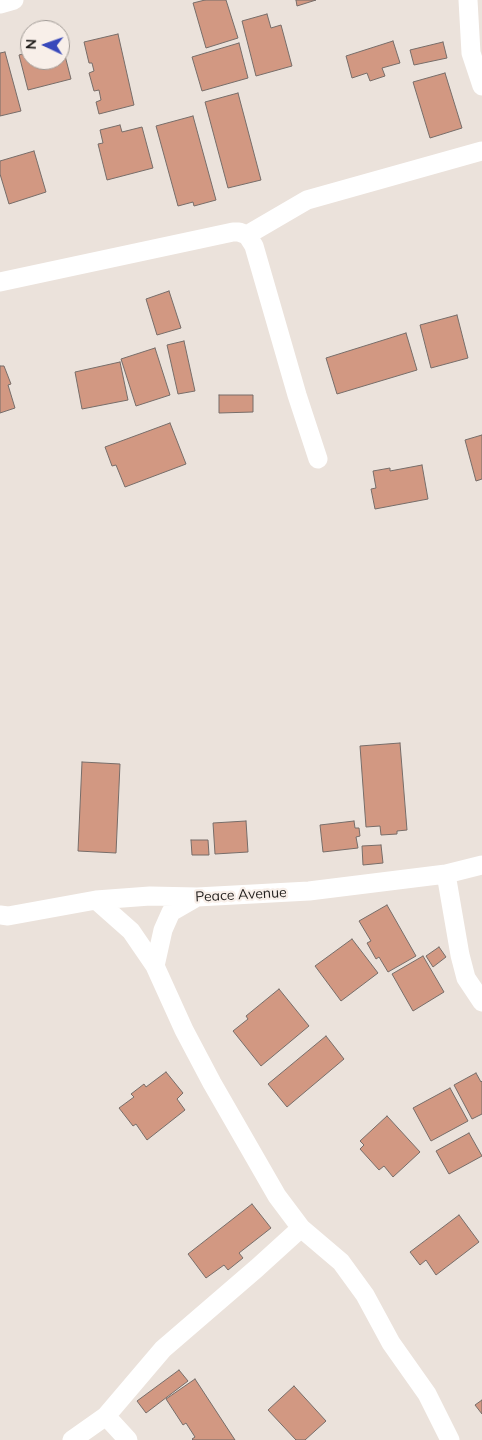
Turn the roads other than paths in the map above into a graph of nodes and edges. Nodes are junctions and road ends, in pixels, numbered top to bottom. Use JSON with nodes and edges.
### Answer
{"nodes":[{"id":1,"x":14,"y":0,"type":"edge"},
{"id":2,"x":468,"y":0,"type":"edge"},
{"id":3,"x":0,"y":4,"type":"edge"},
{"id":4,"x":482,"y":86,"type":"edge"},
{"id":5,"x":482,"y":150,"type":"edge"},
{"id":6,"x":247,"y":235,"type":"junction"},
{"id":7,"x":0,"y":282,"type":"edge"},
{"id":8,"x":318,"y":459,"type":"dead end"},
{"id":9,"x":482,"y":865,"type":"edge"},
{"id":10,"x":446,"y":874,"type":"junction"},
{"id":11,"x":197,"y":897,"type":"junction"},
{"id":12,"x":96,"y":900,"type":"junction"},
{"id":13,"x":0,"y":915,"type":"edge"},
{"id":14,"x":155,"y":966,"type":"junction"},
{"id":15,"x":482,"y":1002,"type":"edge"},
{"id":16,"x":301,"y":1228,"type":"junction"},
{"id":17,"x":106,"y":1416,"type":"junction"},
{"id":18,"x":72,"y":1440,"type":"edge"},
{"id":19,"x":128,"y":1440,"type":"edge"},
{"id":20,"x":450,"y":1440,"type":"edge"}],
"edges":[{"from":1,"to":3,"type":"street"},
{"from":2,"to":4,"type":"street"},
{"from":5,"to":6,"type":"street"},
{"from":6,"to":7,"type":"street"},
{"from":6,"to":8,"type":"street"},
{"from":9,"to":10,"type":"street","name":"Peace Avenue"},
{"from":10,"to":11,"type":"street","name":"Peace Avenue"},
{"from":10,"to":15,"type":"street"},
{"from":11,"to":12,"type":"street","name":"Peace Avenue"},
{"from":11,"to":14,"type":"street"},
{"from":12,"to":13,"type":"street","name":"Peace Avenue"},
{"from":12,"to":14,"type":"street"},
{"from":14,"to":16,"type":"street"},
{"from":16,"to":17,"type":"street"},
{"from":16,"to":20,"type":"street"},
{"from":17,"to":18,"type":"street"},
{"from":17,"to":19,"type":"street"}]}
